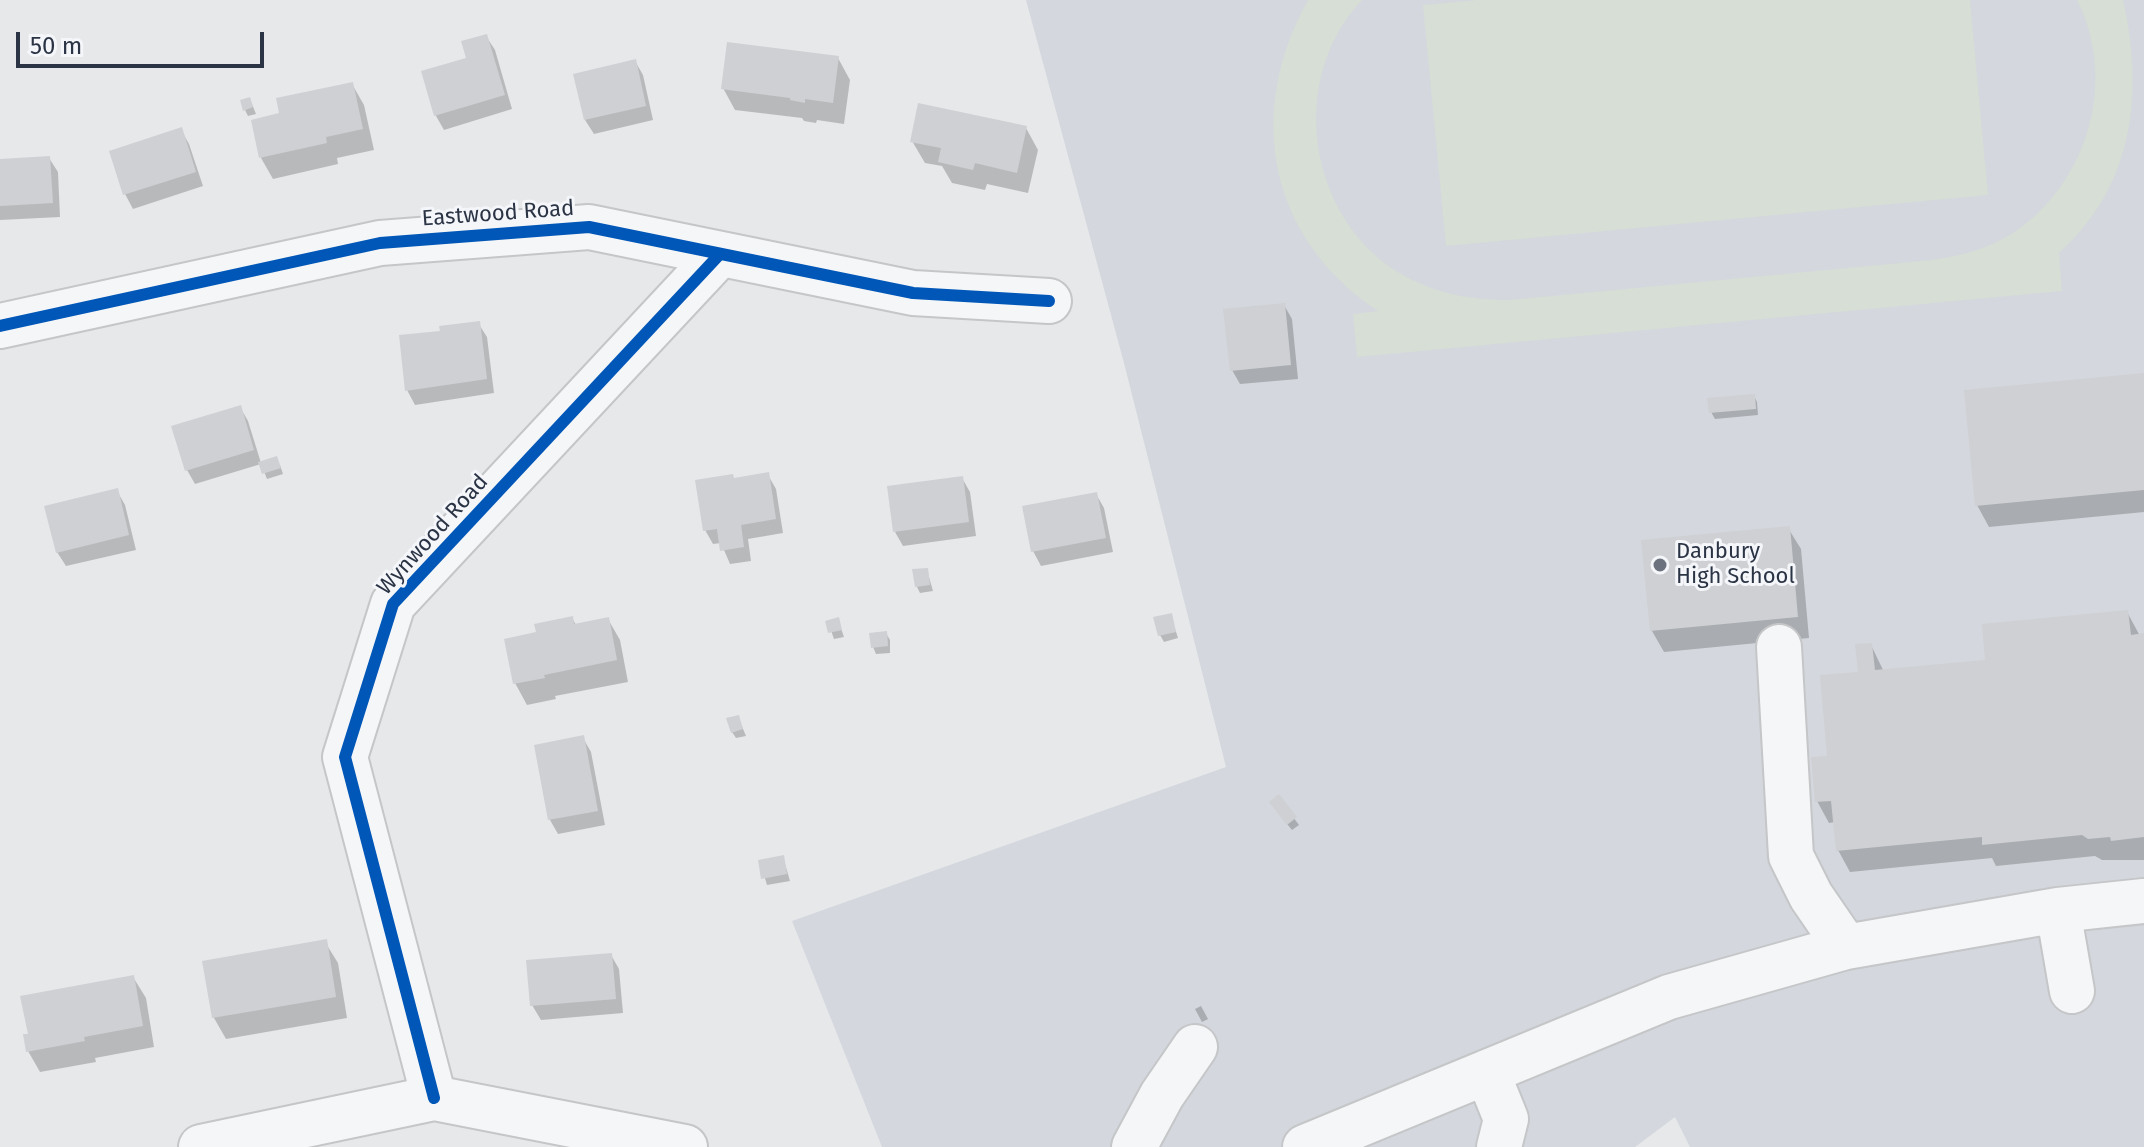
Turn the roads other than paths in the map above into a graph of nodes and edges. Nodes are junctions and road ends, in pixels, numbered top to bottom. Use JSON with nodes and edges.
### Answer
{"nodes":[{"id":1,"x":719,"y":255,"type":"junction"},
{"id":2,"x":1049,"y":301,"type":"dead end"},
{"id":3,"x":0,"y":326,"type":"edge"},
{"id":4,"x":1779,"y":647,"type":"dead end"},
{"id":5,"x":2144,"y":901,"type":"edge"},
{"id":6,"x":2058,"y":910,"type":"junction"},
{"id":7,"x":1846,"y":947,"type":"junction"},
{"id":8,"x":2072,"y":991,"type":"dead end"},
{"id":9,"x":1195,"y":1047,"type":"dead end"},
{"id":10,"x":1487,"y":1072,"type":"junction"},
{"id":11,"x":1162,"y":1095,"type":"junction"},
{"id":12,"x":434,"y":1098,"type":"junction"},
{"id":13,"x":201,"y":1147,"type":"edge"},
{"id":14,"x":685,"y":1147,"type":"edge"},
{"id":15,"x":1134,"y":1147,"type":"edge"},
{"id":16,"x":1163,"y":1147,"type":"edge"},
{"id":17,"x":1305,"y":1147,"type":"edge"},
{"id":18,"x":1499,"y":1147,"type":"edge"}],
"edges":[{"from":1,"to":2,"type":"street","name":"Eastwood Road"},
{"from":1,"to":3,"type":"street","name":"Eastwood Road"},
{"from":1,"to":12,"type":"street","name":"Wynwood Road"},
{"from":4,"to":7,"type":"street"},
{"from":5,"to":6,"type":"street"},
{"from":6,"to":7,"type":"street"},
{"from":6,"to":8,"type":"street"},
{"from":7,"to":10,"type":"street"},
{"from":9,"to":11,"type":"street"},
{"from":10,"to":17,"type":"street"},
{"from":10,"to":18,"type":"street"},
{"from":11,"to":15,"type":"street"},
{"from":11,"to":16,"type":"street"},
{"from":12,"to":13,"type":"street"},
{"from":12,"to":14,"type":"street"}]}
